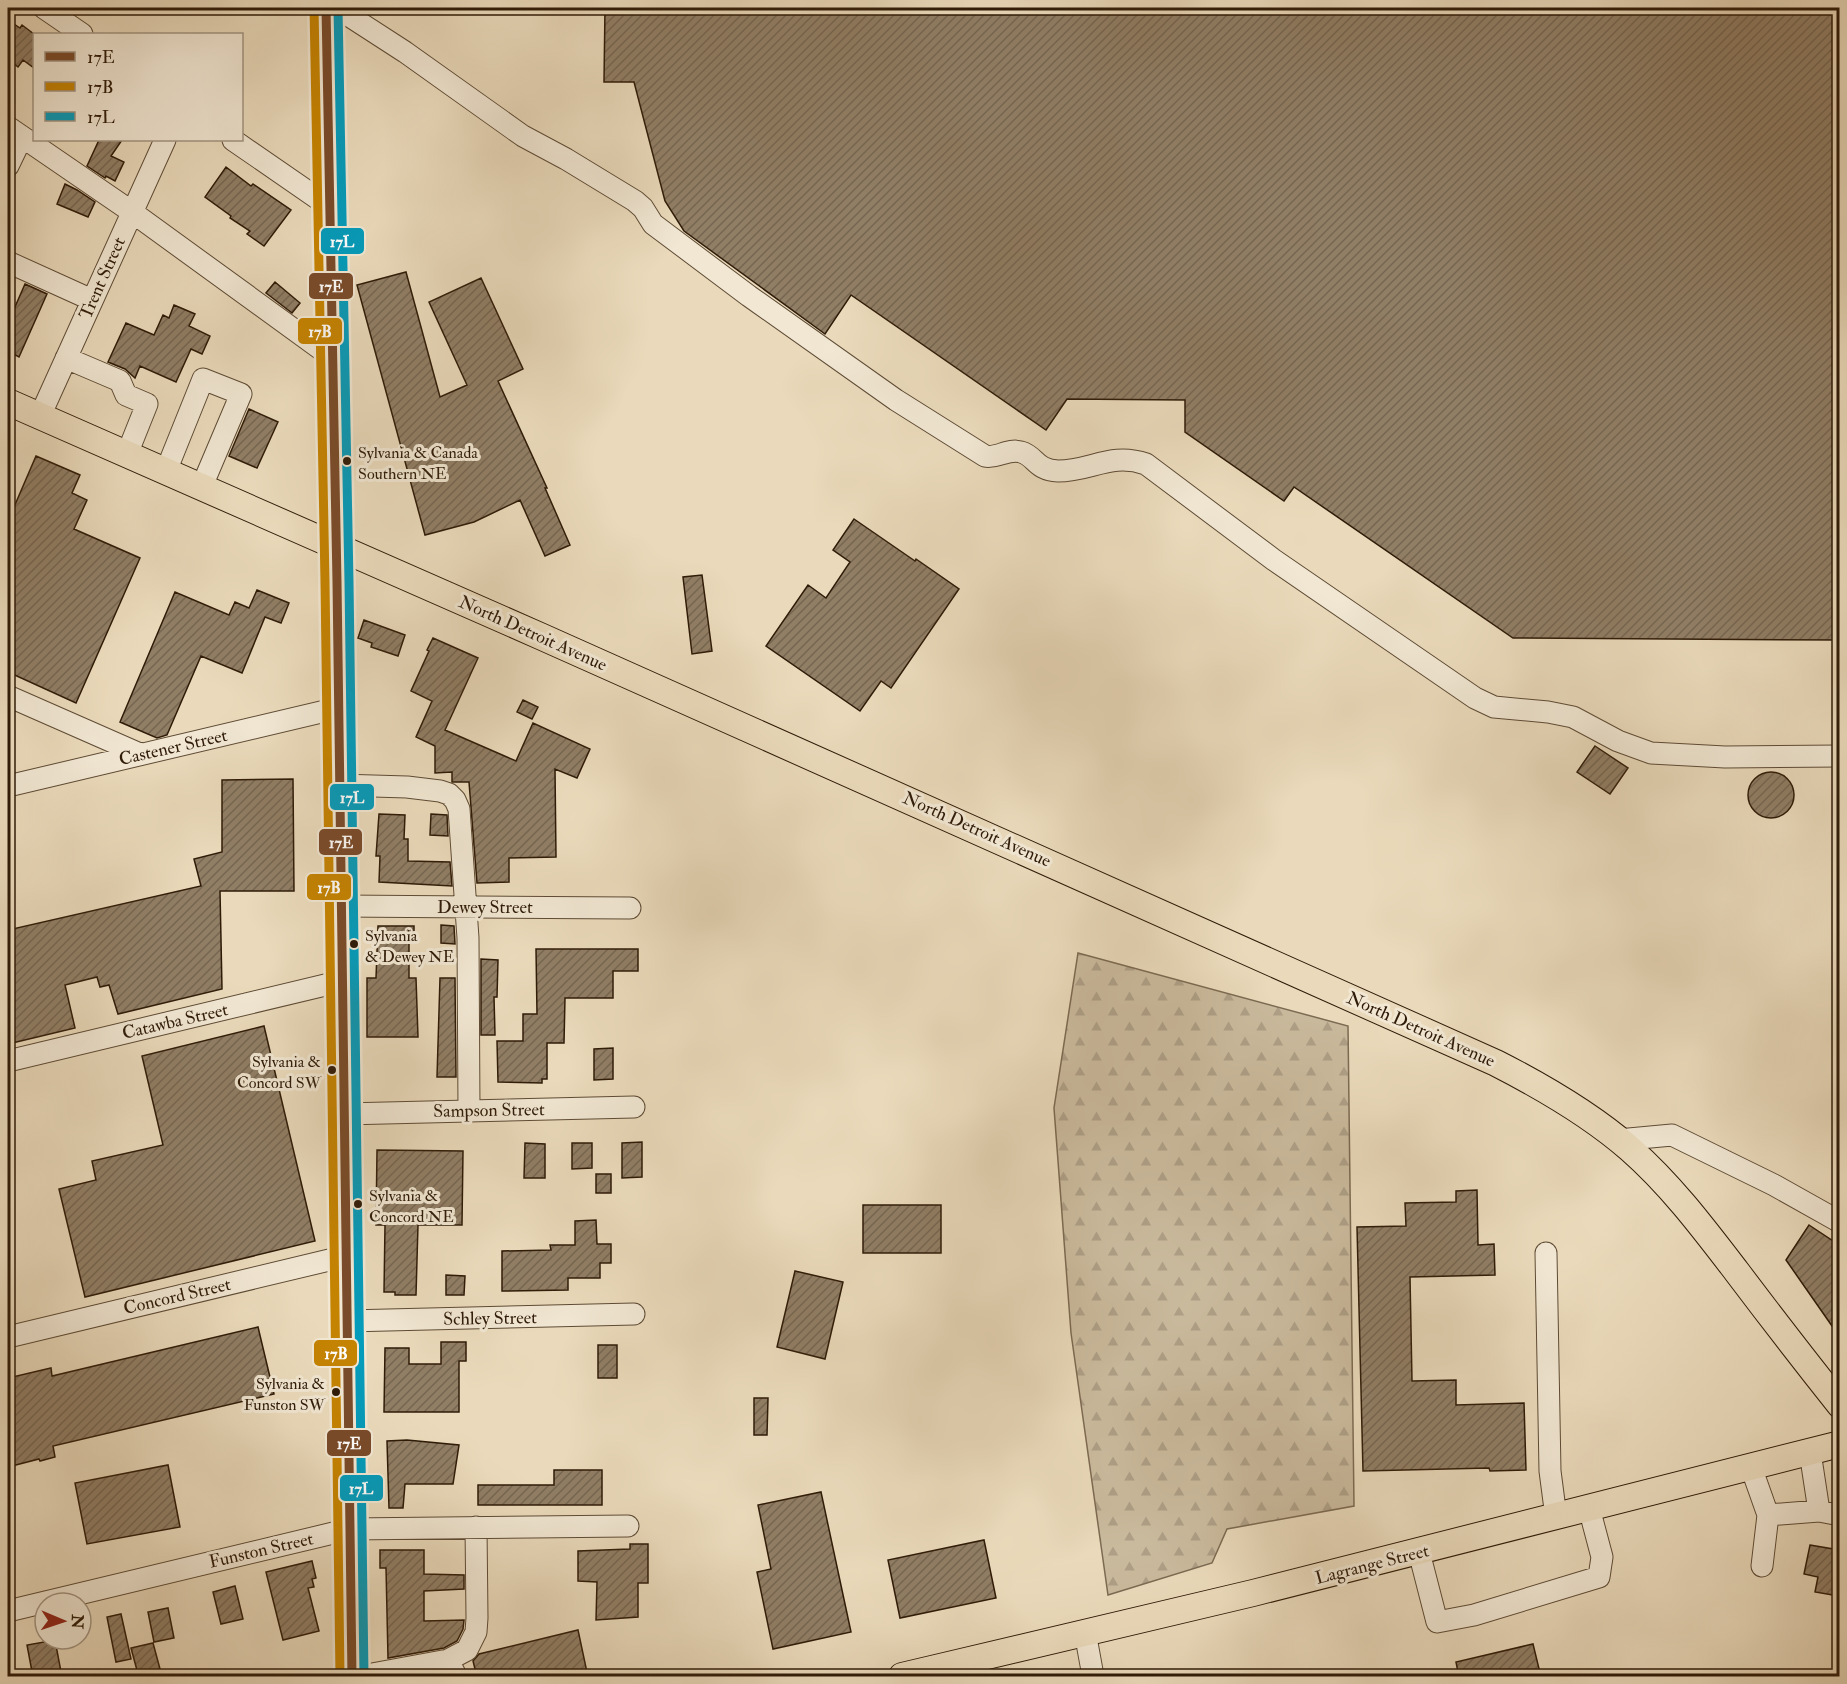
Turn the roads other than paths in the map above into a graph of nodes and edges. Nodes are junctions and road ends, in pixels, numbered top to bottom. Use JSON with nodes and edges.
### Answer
{"nodes":[{"id":1,"x":44,"y":8,"type":"edge"},
{"id":2,"x":326,"y":8,"type":"edge"},
{"id":3,"x":337,"y":8,"type":"edge"},
{"id":4,"x":81,"y":33,"type":"edge"},
{"id":5,"x":15,"y":132,"type":"edge"},
{"id":6,"x":165,"y":141,"type":"edge"},
{"id":7,"x":234,"y":141,"type":"edge"},
{"id":8,"x":8,"y":166,"type":"edge"},
{"id":9,"x":330,"y":207,"type":"junction"},
{"id":10,"x":132,"y":212,"type":"junction"},
{"id":11,"x":8,"y":262,"type":"edge"},
{"id":12,"x":92,"y":300,"type":"junction"},
{"id":13,"x":66,"y":358,"type":"junction"},
{"id":14,"x":333,"y":358,"type":"junction"},
{"id":15,"x":8,"y":402,"type":"edge"},
{"id":16,"x":40,"y":416,"type":"junction"},
{"id":17,"x":127,"y":454,"type":"junction"},
{"id":18,"x":166,"y":471,"type":"junction"},
{"id":19,"x":202,"y":486,"type":"junction"},
{"id":20,"x":336,"y":545,"type":"junction"},
{"id":21,"x":8,"y":696,"type":"edge"},
{"id":22,"x":338,"y":708,"type":"junction"},
{"id":23,"x":140,"y":754,"type":"junction"},
{"id":24,"x":1839,"y":756,"type":"edge"},
{"id":25,"x":339,"y":785,"type":"junction"},
{"id":26,"x":8,"y":786,"type":"edge"},
{"id":27,"x":341,"y":906,"type":"junction"},
{"id":28,"x":465,"y":907,"type":"junction"},
{"id":29,"x":630,"y":908,"type":"dead end"},
{"id":30,"x":342,"y":981,"type":"junction"},
{"id":31,"x":8,"y":1061,"type":"edge"},
{"id":32,"x":634,"y":1107,"type":"dead end"},
{"id":33,"x":469,"y":1111,"type":"junction"},
{"id":34,"x":344,"y":1114,"type":"junction"},
{"id":35,"x":1618,"y":1140,"type":"junction"},
{"id":36,"x":1839,"y":1222,"type":"edge"},
{"id":37,"x":1546,"y":1253,"type":"dead end"},
{"id":38,"x":346,"y":1256,"type":"junction"},
{"id":39,"x":634,"y":1314,"type":"dead end"},
{"id":40,"x":347,"y":1321,"type":"junction"},
{"id":41,"x":8,"y":1337,"type":"edge"},
{"id":42,"x":1839,"y":1406,"type":"edge"},
{"id":43,"x":1839,"y":1444,"type":"edge"},
{"id":44,"x":1810,"y":1452,"type":"junction"},
{"id":45,"x":1751,"y":1467,"type":"junction"},
{"id":46,"x":1589,"y":1508,"type":"junction"},
{"id":47,"x":1829,"y":1513,"type":"edge"},
{"id":48,"x":1768,"y":1515,"type":"junction"},
{"id":49,"x":1556,"y":1517,"type":"junction"},
{"id":50,"x":628,"y":1526,"type":"dead end"},
{"id":51,"x":476,"y":1527,"type":"junction"},
{"id":52,"x":350,"y":1529,"type":"junction"},
{"id":53,"x":1419,"y":1552,"type":"junction"},
{"id":54,"x":1762,"y":1566,"type":"dead end"},
{"id":55,"x":8,"y":1611,"type":"edge"},
{"id":56,"x":1085,"y":1632,"type":"junction"},
{"id":57,"x":452,"y":1668,"type":"edge"},
{"id":58,"x":352,"y":1677,"type":"edge"},
{"id":59,"x":361,"y":1677,"type":"edge"},
{"id":60,"x":903,"y":1677,"type":"edge"},
{"id":61,"x":1093,"y":1677,"type":"edge"}],
"edges":[{"from":1,"to":4,"type":"street"},
{"from":2,"to":9,"type":"main road"},
{"from":3,"to":24,"type":"street"},
{"from":5,"to":8,"type":"street"},
{"from":5,"to":10,"type":"street"},
{"from":6,"to":10,"type":"street","name":"Trent Street"},
{"from":7,"to":9,"type":"street"},
{"from":9,"to":14,"type":"main road"},
{"from":10,"to":12,"type":"street","name":"Trent Street"},
{"from":10,"to":14,"type":"street"},
{"from":11,"to":12,"type":"street"},
{"from":12,"to":13,"type":"street","name":"Trent Street"},
{"from":13,"to":16,"type":"street","name":"Trent Street"},
{"from":13,"to":17,"type":"street"},
{"from":14,"to":20,"type":"main road"},
{"from":15,"to":16,"type":"main road","name":"North Detroit Avenue"},
{"from":16,"to":17,"type":"main road","name":"North Detroit Avenue"},
{"from":17,"to":18,"type":"main road","name":"North Detroit Avenue"},
{"from":18,"to":19,"type":"main road","name":"North Detroit Avenue"},
{"from":18,"to":19,"type":"street"},
{"from":19,"to":20,"type":"main road","name":"North Detroit Avenue"},
{"from":20,"to":22,"type":"main road"},
{"from":20,"to":35,"type":"main road","name":"North Detroit Avenue"},
{"from":21,"to":23,"type":"street"},
{"from":22,"to":23,"type":"street","name":"Castener Street"},
{"from":22,"to":25,"type":"main road"},
{"from":23,"to":26,"type":"street","name":"Castener Street"},
{"from":25,"to":27,"type":"main road"},
{"from":25,"to":28,"type":"street"},
{"from":27,"to":28,"type":"street","name":"Dewey Street"},
{"from":27,"to":30,"type":"main road"},
{"from":28,"to":29,"type":"street","name":"Dewey Street"},
{"from":28,"to":33,"type":"street"},
{"from":30,"to":31,"type":"street","name":"Catawba Street"},
{"from":30,"to":34,"type":"main road"},
{"from":32,"to":33,"type":"street","name":"Sampson Street"},
{"from":33,"to":34,"type":"street","name":"Sampson Street"},
{"from":34,"to":38,"type":"main road"},
{"from":35,"to":36,"type":"street"},
{"from":35,"to":42,"type":"main road","name":"North Detroit Avenue"},
{"from":37,"to":49,"type":"street"},
{"from":38,"to":40,"type":"main road"},
{"from":38,"to":41,"type":"street","name":"Concord Street"},
{"from":39,"to":40,"type":"street","name":"Schley Street"},
{"from":40,"to":52,"type":"main road"},
{"from":43,"to":44,"type":"main road","name":"Lagrange Street"},
{"from":44,"to":45,"type":"main road","name":"Lagrange Street"},
{"from":44,"to":47,"type":"street"},
{"from":45,"to":46,"type":"main road","name":"Lagrange Street"},
{"from":45,"to":48,"type":"street"},
{"from":46,"to":49,"type":"main road","name":"Lagrange Street"},
{"from":46,"to":53,"type":"street"},
{"from":47,"to":48,"type":"street"},
{"from":48,"to":54,"type":"street"},
{"from":49,"to":53,"type":"main road","name":"Lagrange Street"},
{"from":50,"to":51,"type":"street","name":"Funston Street"},
{"from":51,"to":52,"type":"street","name":"Funston Street"},
{"from":51,"to":57,"type":"street"},
{"from":52,"to":55,"type":"street","name":"Funston Street"},
{"from":52,"to":58,"type":"main road"},
{"from":53,"to":56,"type":"main road","name":"Lagrange Street"},
{"from":56,"to":60,"type":"main road","name":"Lagrange Street"},
{"from":56,"to":61,"type":"street"},
{"from":57,"to":59,"type":"street"}]}
